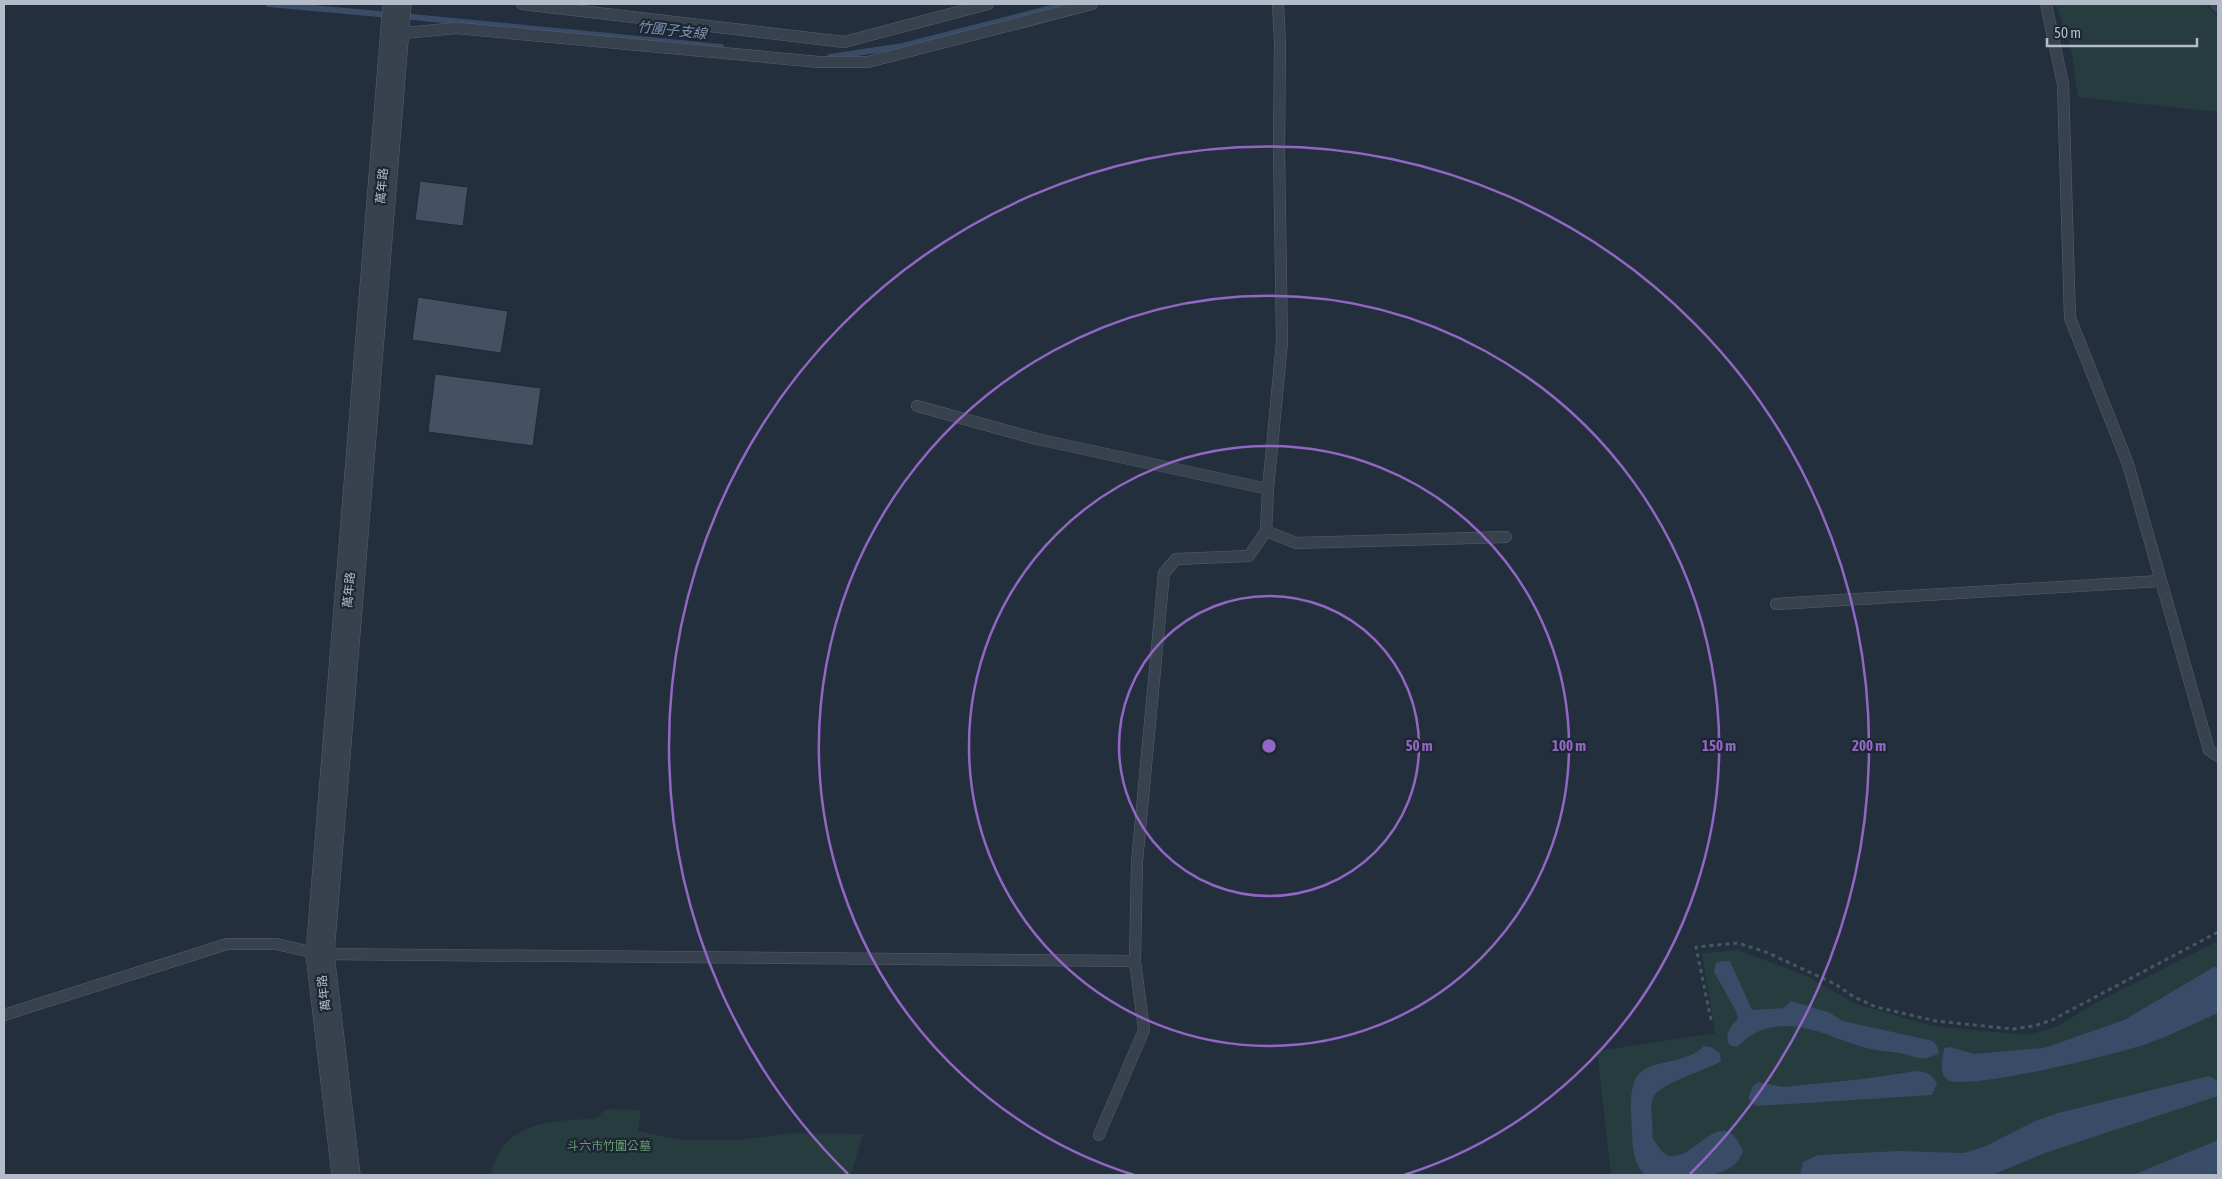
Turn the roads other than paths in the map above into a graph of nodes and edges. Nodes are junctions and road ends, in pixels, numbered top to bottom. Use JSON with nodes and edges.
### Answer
{"nodes":[{"id":1,"x":397,"y":4,"type":"edge"},
{"id":2,"x":522,"y":4,"type":"edge"},
{"id":3,"x":988,"y":4,"type":"edge"},
{"id":4,"x":1092,"y":4,"type":"edge"},
{"id":5,"x":1278,"y":4,"type":"edge"},
{"id":6,"x":2046,"y":4,"type":"edge"},
{"id":7,"x":394,"y":34,"type":"junction"},
{"id":8,"x":917,"y":406,"type":"dead end"},
{"id":9,"x":1268,"y":489,"type":"junction"},
{"id":10,"x":1266,"y":530,"type":"junction"},
{"id":11,"x":1506,"y":537,"type":"dead end"},
{"id":12,"x":2160,"y":582,"type":"junction"},
{"id":13,"x":1776,"y":604,"type":"dead end"},
{"id":14,"x":2218,"y":756,"type":"edge"},
{"id":15,"x":320,"y":954,"type":"junction"},
{"id":16,"x":1135,"y":961,"type":"junction"},
{"id":17,"x":4,"y":1015,"type":"edge"},
{"id":18,"x":1098,"y":1135,"type":"dead end"},
{"id":19,"x":346,"y":1175,"type":"edge"}],
"edges":[{"from":1,"to":7,"type":"street","name":"萬年路"},
{"from":2,"to":3,"type":"lane"},
{"from":4,"to":7,"type":"lane"},
{"from":5,"to":9,"type":"lane"},
{"from":6,"to":12,"type":"lane"},
{"from":7,"to":15,"type":"street","name":"萬年路"},
{"from":8,"to":9,"type":"lane"},
{"from":9,"to":10,"type":"lane"},
{"from":10,"to":11,"type":"lane"},
{"from":10,"to":16,"type":"lane"},
{"from":12,"to":13,"type":"lane"},
{"from":12,"to":14,"type":"lane"},
{"from":15,"to":16,"type":"lane"},
{"from":15,"to":17,"type":"lane"},
{"from":15,"to":19,"type":"street","name":"萬年路"},
{"from":16,"to":18,"type":"lane"}]}
